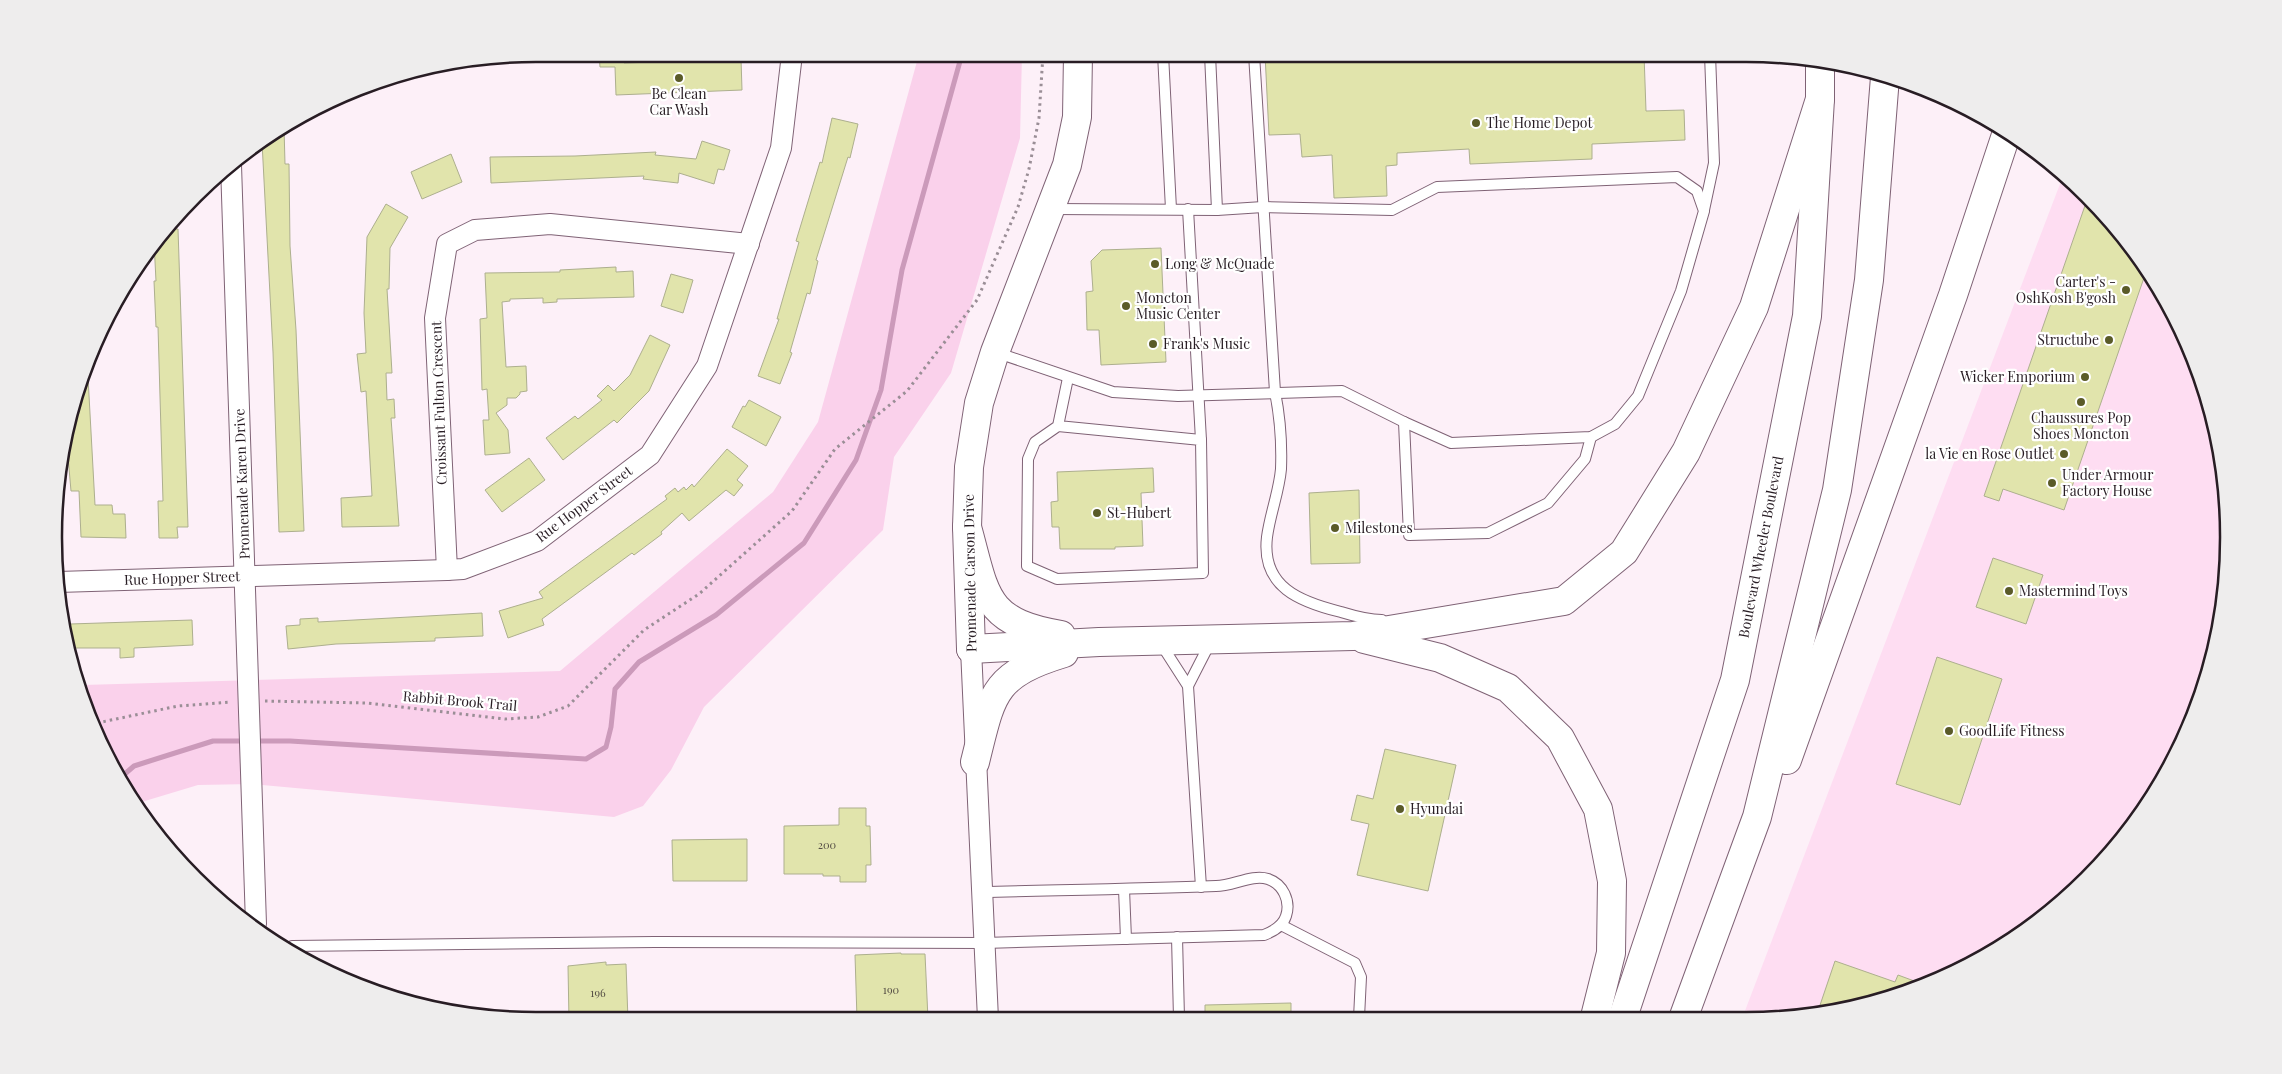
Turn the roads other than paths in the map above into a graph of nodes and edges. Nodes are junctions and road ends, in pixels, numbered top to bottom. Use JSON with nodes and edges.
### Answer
{"nodes":[{"id":1,"x":791,"y":62,"type":"edge"},
{"id":2,"x":1078,"y":62,"type":"edge"},
{"id":3,"x":1163,"y":62,"type":"edge"},
{"id":4,"x":1210,"y":62,"type":"edge"},
{"id":5,"x":1254,"y":62,"type":"edge"},
{"id":6,"x":1710,"y":62,"type":"edge"},
{"id":7,"x":1820,"y":69,"type":"edge"},
{"id":8,"x":1884,"y":84,"type":"edge"},
{"id":9,"x":1820,"y":99,"type":"junction"},
{"id":10,"x":2005,"y":139,"type":"edge"},
{"id":11,"x":2013,"y":145,"type":"edge"},
{"id":12,"x":231,"y":174,"type":"edge"},
{"id":13,"x":1263,"y":207,"type":"junction"},
{"id":14,"x":1052,"y":209,"type":"junction"},
{"id":15,"x":1170,"y":209,"type":"junction"},
{"id":16,"x":1188,"y":209,"type":"junction"},
{"id":17,"x":1217,"y":210,"type":"junction"},
{"id":18,"x":1704,"y":211,"type":"junction"},
{"id":19,"x":749,"y":244,"type":"junction"},
{"id":20,"x":1953,"y":295,"type":"junction"},
{"id":21,"x":995,"y":352,"type":"junction"},
{"id":22,"x":1068,"y":378,"type":"junction"},
{"id":23,"x":1275,"y":392,"type":"junction"},
{"id":24,"x":1198,"y":395,"type":"junction"},
{"id":25,"x":1404,"y":422,"type":"junction"},
{"id":26,"x":1058,"y":426,"type":"junction"},
{"id":27,"x":1591,"y":437,"type":"junction"},
{"id":28,"x":1201,"y":440,"type":"junction"},
{"id":29,"x":967,"y":527,"type":"junction"},
{"id":30,"x":447,"y":570,"type":"junction"},
{"id":31,"x":245,"y":576,"type":"junction"},
{"id":32,"x":65,"y":582,"type":"edge"},
{"id":33,"x":1435,"y":622,"type":"junction"},
{"id":34,"x":1353,"y":636,"type":"junction"},
{"id":35,"x":1212,"y":640,"type":"junction"},
{"id":36,"x":1159,"y":641,"type":"junction"},
{"id":37,"x":1099,"y":642,"type":"junction"},
{"id":38,"x":971,"y":649,"type":"junction"},
{"id":39,"x":1188,"y":686,"type":"junction"},
{"id":40,"x":975,"y":762,"type":"junction"},
{"id":41,"x":1201,"y":887,"type":"junction"},
{"id":42,"x":1124,"y":888,"type":"junction"},
{"id":43,"x":981,"y":892,"type":"junction"},
{"id":44,"x":256,"y":919,"type":"edge"},
{"id":45,"x":1281,"y":925,"type":"junction"},
{"id":46,"x":1177,"y":937,"type":"junction"},
{"id":47,"x":1126,"y":939,"type":"junction"},
{"id":48,"x":984,"y":942,"type":"junction"},
{"id":49,"x":297,"y":946,"type":"edge"},
{"id":50,"x":988,"y":1012,"type":"edge"},
{"id":51,"x":1179,"y":1012,"type":"edge"},
{"id":52,"x":1359,"y":1012,"type":"edge"},
{"id":53,"x":1596,"y":1012,"type":"edge"},
{"id":54,"x":1625,"y":1012,"type":"edge"},
{"id":55,"x":1685,"y":1012,"type":"edge"},
{"id":56,"x":1696,"y":1012,"type":"edge"}],
"edges":[{"from":1,"to":19,"type":"street","name":"Rue Hopper Street"},
{"from":2,"to":14,"type":"main road","name":"Promenade Carson Drive"},
{"from":3,"to":15,"type":"lane"},
{"from":4,"to":17,"type":"lane"},
{"from":5,"to":13,"type":"lane"},
{"from":6,"to":18,"type":"lane"},
{"from":7,"to":9,"type":"main road","name":"Boulevard Wheeler Boulevard"},
{"from":8,"to":55,"type":"main road"},
{"from":9,"to":33,"type":"main road"},
{"from":9,"to":54,"type":"main road","name":"Boulevard Wheeler Boulevard"},
{"from":10,"to":20,"type":"main road"},
{"from":11,"to":20,"type":"main road"},
{"from":12,"to":31,"type":"street","name":"Promenade Karen Drive"},
{"from":13,"to":17,"type":"lane"},
{"from":13,"to":18,"type":"lane"},
{"from":13,"to":23,"type":"lane"},
{"from":14,"to":15,"type":"lane"},
{"from":14,"to":21,"type":"main road","name":"Promenade Carson Drive"},
{"from":15,"to":16,"type":"lane"},
{"from":16,"to":17,"type":"lane"},
{"from":16,"to":24,"type":"lane"},
{"from":18,"to":27,"type":"lane"},
{"from":19,"to":30,"type":"street","name":"Rue Hopper Street"},
{"from":19,"to":30,"type":"street","name":"Croissant Fulton Crescent"},
{"from":20,"to":56,"type":"main road"},
{"from":21,"to":22,"type":"lane"},
{"from":21,"to":29,"type":"main road","name":"Promenade Carson Drive"},
{"from":22,"to":24,"type":"lane"},
{"from":22,"to":26,"type":"lane"},
{"from":23,"to":24,"type":"lane"},
{"from":23,"to":25,"type":"lane"},
{"from":23,"to":33,"type":"lane"},
{"from":24,"to":28,"type":"lane"},
{"from":25,"to":27,"type":"lane"},
{"from":25,"to":27,"type":"lane"},
{"from":26,"to":28,"type":"lane"},
{"from":26,"to":28,"type":"lane"},
{"from":29,"to":37,"type":"main road"},
{"from":29,"to":38,"type":"main road","name":"Promenade Carson Drive"},
{"from":30,"to":31,"type":"street","name":"Rue Hopper Street"},
{"from":31,"to":32,"type":"street","name":"Rue Hopper Street"},
{"from":31,"to":44,"type":"street","name":"Promenade Karen Drive"},
{"from":33,"to":34,"type":"main road"},
{"from":34,"to":35,"type":"main road"},
{"from":34,"to":53,"type":"main road"},
{"from":35,"to":36,"type":"main road"},
{"from":35,"to":39,"type":"lane"},
{"from":36,"to":37,"type":"main road"},
{"from":36,"to":39,"type":"lane"},
{"from":37,"to":38,"type":"main road"},
{"from":37,"to":40,"type":"main road"},
{"from":38,"to":40,"type":"street","name":"Promenade Carson Drive"},
{"from":39,"to":41,"type":"lane"},
{"from":40,"to":43,"type":"street","name":"Promenade Carson Drive"},
{"from":41,"to":42,"type":"lane"},
{"from":41,"to":45,"type":"lane"},
{"from":42,"to":43,"type":"lane"},
{"from":42,"to":47,"type":"lane"},
{"from":43,"to":48,"type":"street","name":"Promenade Carson Drive"},
{"from":45,"to":46,"type":"lane"},
{"from":45,"to":52,"type":"lane"},
{"from":46,"to":47,"type":"lane"},
{"from":46,"to":51,"type":"lane"},
{"from":47,"to":48,"type":"lane"},
{"from":48,"to":49,"type":"lane"},
{"from":48,"to":50,"type":"street","name":"Promenade Carson Drive"}]}
